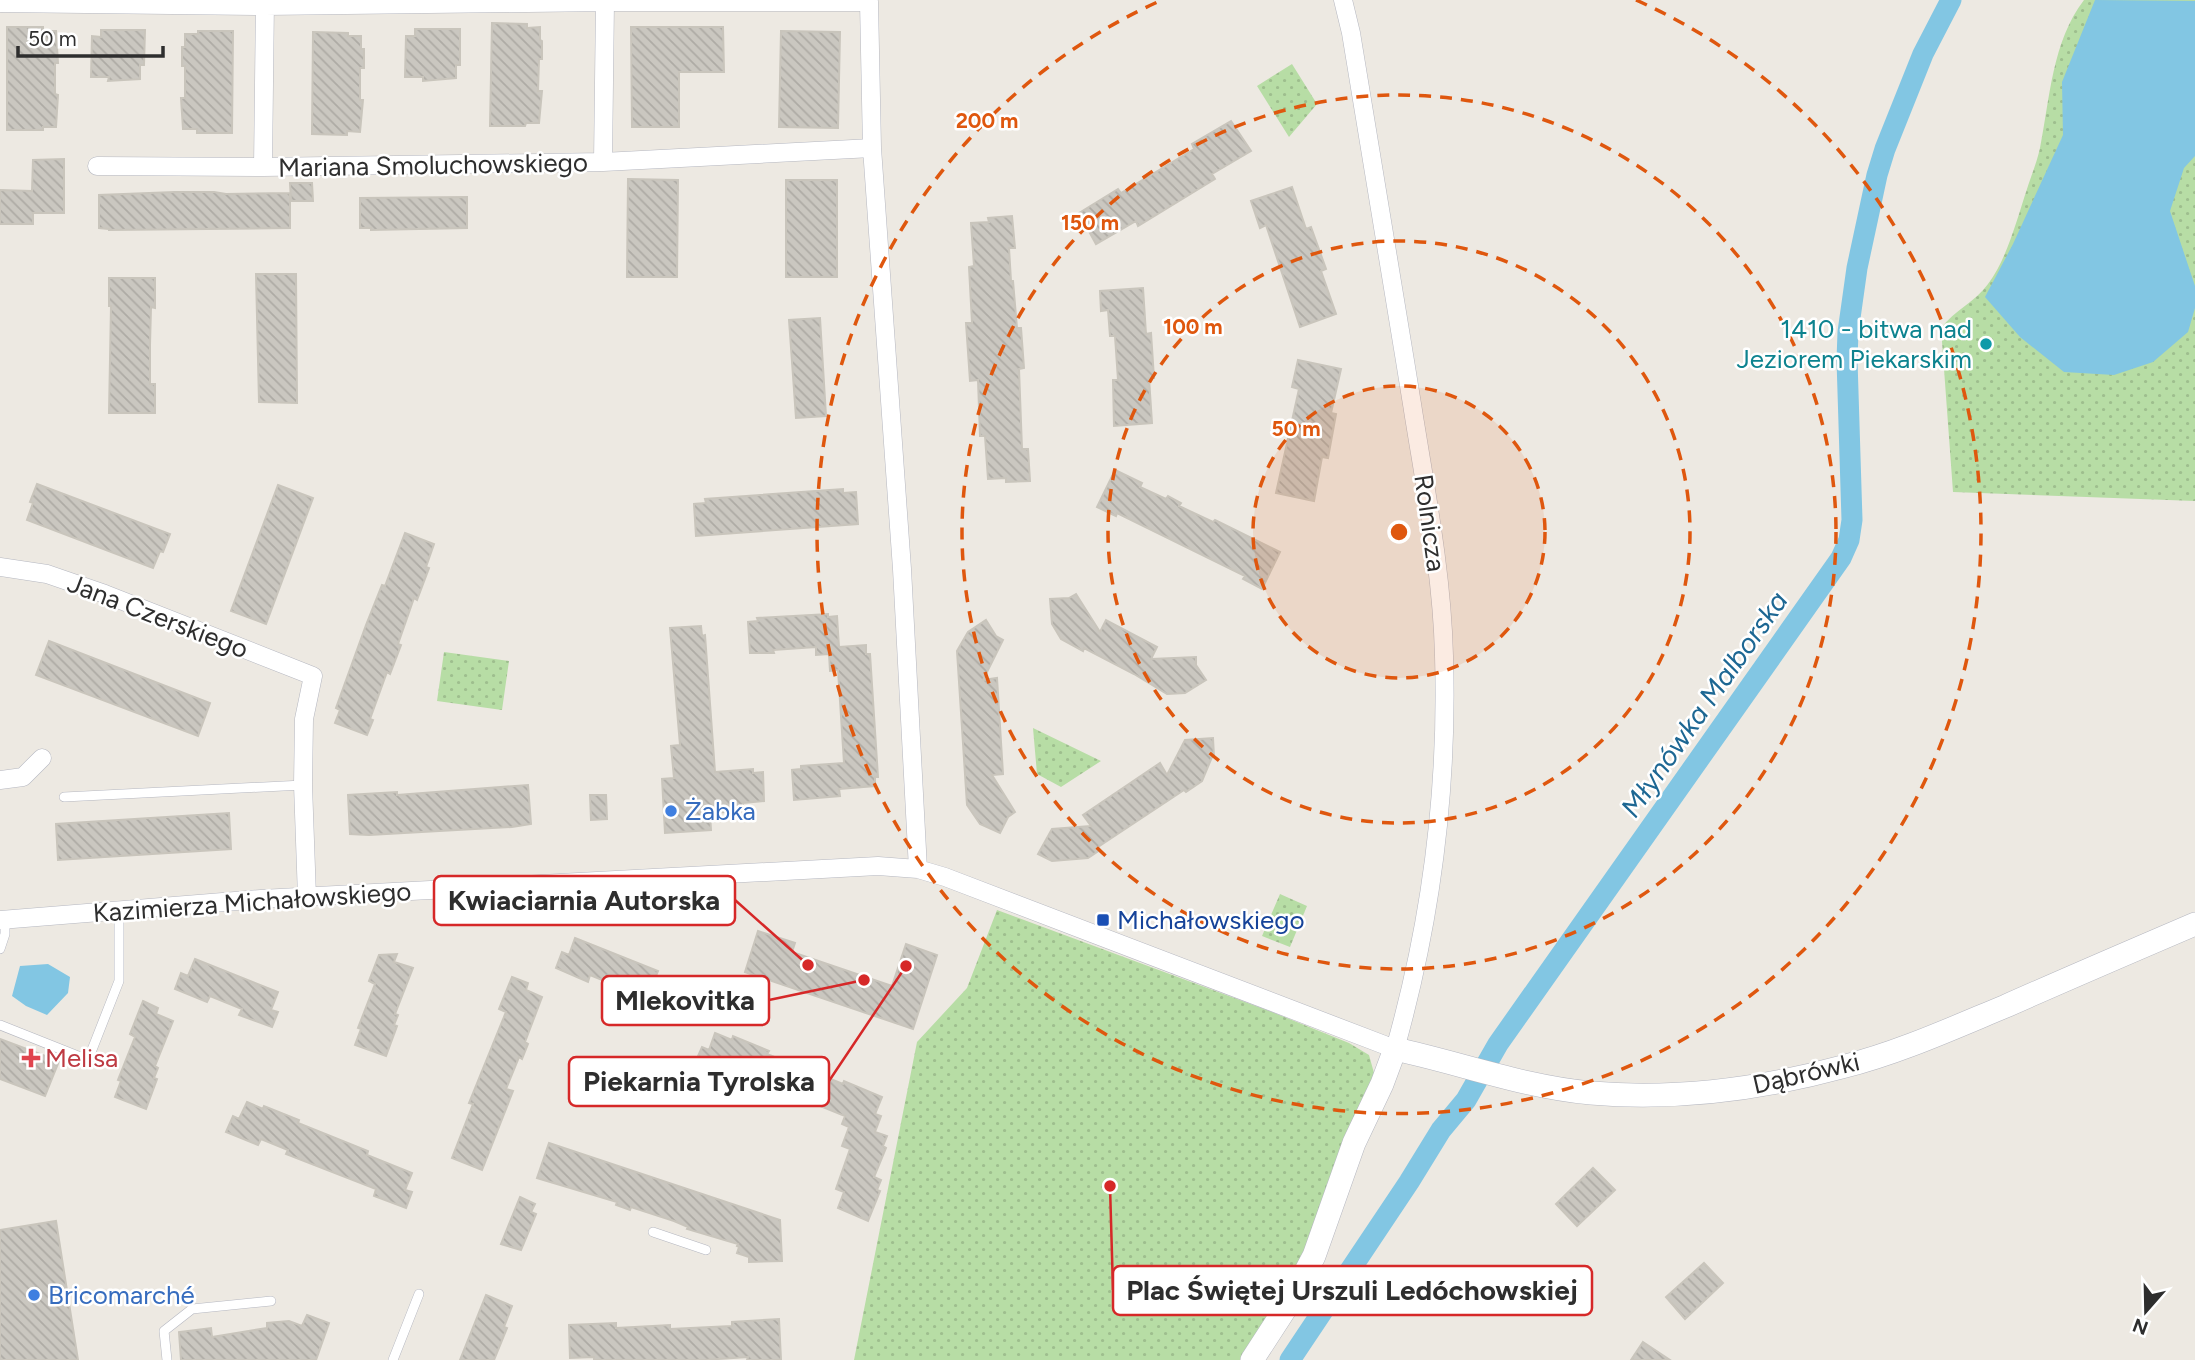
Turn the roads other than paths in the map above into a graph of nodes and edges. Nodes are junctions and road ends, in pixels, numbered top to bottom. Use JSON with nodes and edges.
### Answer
{"nodes":[{"id":1,"x":1343,"y":0,"type":"edge"},
{"id":2,"x":605,"y":1,"type":"edge"},
{"id":3,"x":0,"y":3,"type":"edge"},
{"id":4,"x":265,"y":3,"type":"edge"},
{"id":5,"x":872,"y":148,"type":"junction"},
{"id":6,"x":603,"y":162,"type":"junction"},
{"id":7,"x":97,"y":166,"type":"dead end"},
{"id":8,"x":263,"y":167,"type":"junction"},
{"id":9,"x":0,"y":567,"type":"edge"},
{"id":10,"x":42,"y":758,"type":"dead end"},
{"id":11,"x":0,"y":780,"type":"edge"},
{"id":12,"x":303,"y":785,"type":"junction"},
{"id":13,"x":64,"y":797,"type":"dead end"},
{"id":14,"x":918,"y":869,"type":"junction"},
{"id":15,"x":307,"y":897,"type":"junction"},
{"id":16,"x":119,"y":910,"type":"junction"},
{"id":17,"x":2,"y":920,"type":"edge"},
{"id":18,"x":2195,"y":924,"type":"edge"},
{"id":19,"x":0,"y":949,"type":"edge"},
{"id":20,"x":0,"y":1025,"type":"edge"},
{"id":21,"x":1395,"y":1049,"type":"junction"},
{"id":22,"x":653,"y":1232,"type":"dead end"},
{"id":23,"x":706,"y":1251,"type":"dead end"},
{"id":24,"x":419,"y":1294,"type":"dead end"},
{"id":25,"x":271,"y":1301,"type":"dead end"},
{"id":26,"x":167,"y":1360,"type":"edge"},
{"id":27,"x":393,"y":1360,"type":"edge"},
{"id":28,"x":1252,"y":1360,"type":"edge"}],
"edges":[{"from":1,"to":21,"type":"street","name":"Rolnicza"},
{"from":2,"to":4,"type":"street"},
{"from":2,"to":5,"type":"street"},
{"from":2,"to":6,"type":"street","name":"Mariana Smoluchowskiego"},
{"from":3,"to":4,"type":"street"},
{"from":4,"to":8,"type":"street","name":"Mariana Smoluchowskiego"},
{"from":5,"to":6,"type":"street","name":"Mariana Smoluchowskiego"},
{"from":5,"to":14,"type":"street"},
{"from":6,"to":8,"type":"street","name":"Mariana Smoluchowskiego"},
{"from":7,"to":8,"type":"street","name":"Mariana Smoluchowskiego"},
{"from":9,"to":12,"type":"street","name":"Jana Czerskiego"},
{"from":10,"to":11,"type":"street"},
{"from":12,"to":13,"type":"lane"},
{"from":12,"to":15,"type":"street"},
{"from":14,"to":15,"type":"street","name":"Kazimierza Michałowskiego"},
{"from":14,"to":21,"type":"street","name":"Kazimierza Michałowskiego"},
{"from":15,"to":16,"type":"street","name":"Kazimierza Michałowskiego"},
{"from":16,"to":17,"type":"street","name":"Kazimierza Michałowskiego"},
{"from":16,"to":20,"type":"lane"},
{"from":17,"to":19,"type":"lane"},
{"from":18,"to":21,"type":"street","name":"Dąbrówki"},
{"from":21,"to":28,"type":"street"},
{"from":22,"to":23,"type":"lane"},
{"from":24,"to":27,"type":"lane"},
{"from":25,"to":26,"type":"lane"}]}
